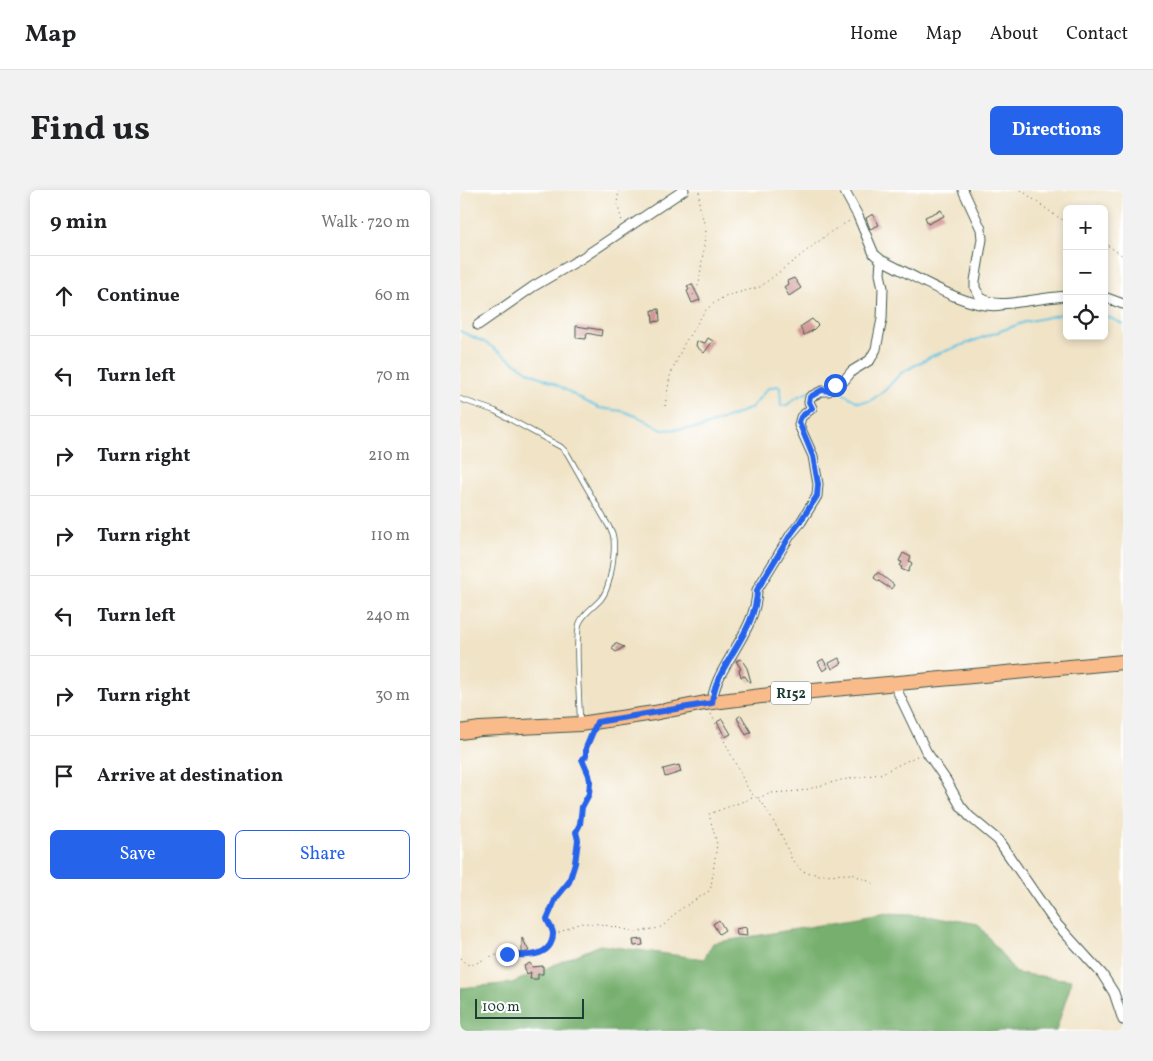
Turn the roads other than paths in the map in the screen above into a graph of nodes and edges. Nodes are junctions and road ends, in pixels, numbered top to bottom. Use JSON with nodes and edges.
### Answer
{"nodes":[{"id":1,"x":684,"y":190,"type":"edge"},
{"id":2,"x":844,"y":190,"type":"edge"},
{"id":3,"x":963,"y":190,"type":"edge"},
{"id":4,"x":881,"y":260,"type":"junction"},
{"id":5,"x":1063,"y":297,"type":"edge"},
{"id":6,"x":1108,"y":298,"type":"edge"},
{"id":7,"x":1123,"y":304,"type":"edge"},
{"id":8,"x":1001,"y":305,"type":"junction"},
{"id":9,"x":478,"y":325,"type":"dead end"},
{"id":10,"x":460,"y":399,"type":"edge"},
{"id":11,"x":1123,"y":662,"type":"edge"},
{"id":12,"x":894,"y":684,"type":"junction"},
{"id":13,"x":708,"y":703,"type":"junction"},
{"id":14,"x":580,"y":724,"type":"junction"},
{"id":15,"x":460,"y":732,"type":"edge"},
{"id":16,"x":1123,"y":1020,"type":"edge"}],
"edges":[{"from":1,"to":9,"type":"street"},
{"from":2,"to":4,"type":"street"},
{"from":3,"to":8,"type":"street"},
{"from":4,"to":8,"type":"street"},
{"from":4,"to":13,"type":"street"},
{"from":5,"to":8,"type":"street"},
{"from":6,"to":7,"type":"street"},
{"from":10,"to":14,"type":"lane"},
{"from":11,"to":12,"type":"main road","number":"R152"},
{"from":12,"to":13,"type":"main road","number":"R152"},
{"from":12,"to":16,"type":"street"},
{"from":13,"to":14,"type":"main road","number":"R152"},
{"from":14,"to":15,"type":"main road","number":"R152"}]}
